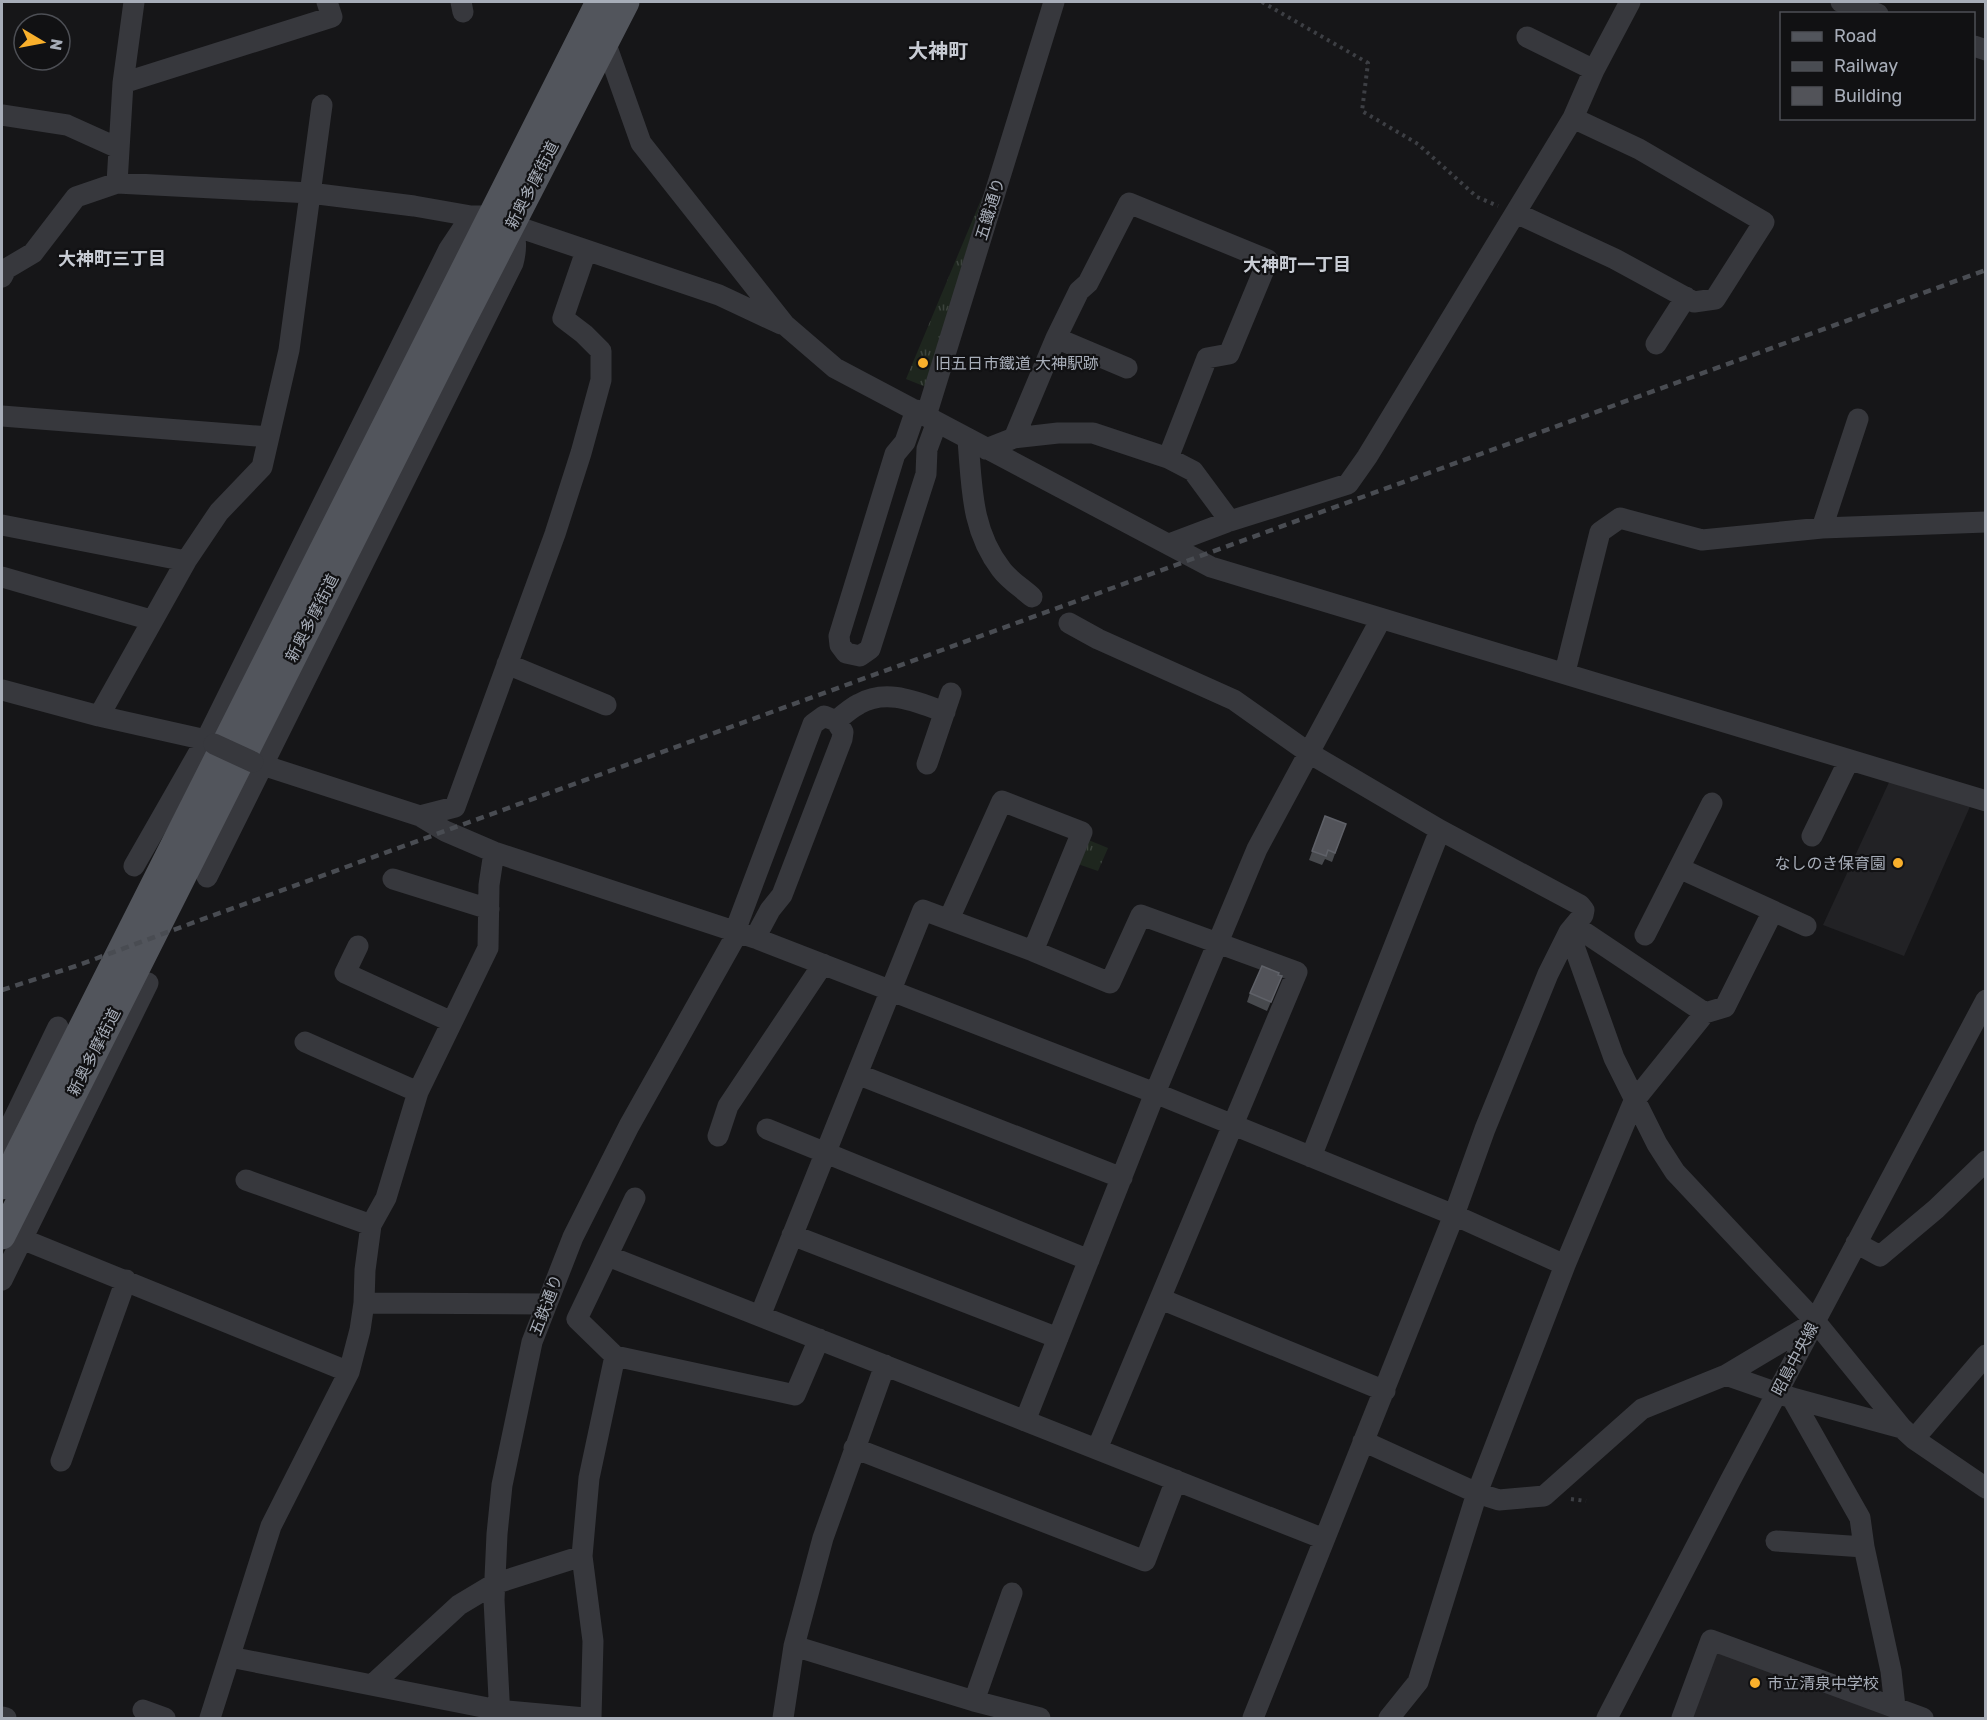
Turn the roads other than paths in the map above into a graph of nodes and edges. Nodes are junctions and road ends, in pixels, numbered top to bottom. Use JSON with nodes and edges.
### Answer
{"nodes":[{"id":1,"x":134,"y":2,"type":"edge"},
{"id":2,"x":327,"y":2,"type":"edge"},
{"id":3,"x":626,"y":2,"type":"edge"},
{"id":4,"x":1054,"y":2,"type":"edge"},
{"id":5,"x":1630,"y":2,"type":"edge"},
{"id":6,"x":1841,"y":2,"type":"edge"},
{"id":7,"x":597,"y":3,"type":"edge"},
{"id":8,"x":1872,"y":12,"type":"edge"},
{"id":9,"x":1527,"y":37,"type":"dead end"},
{"id":10,"x":605,"y":44,"type":"junction"},
{"id":11,"x":1594,"y":70,"type":"junction"},
{"id":12,"x":123,"y":83,"type":"junction"},
{"id":13,"x":322,"y":105,"type":"dead end"},
{"id":14,"x":2,"y":115,"type":"edge"},
{"id":15,"x":1573,"y":118,"type":"junction"},
{"id":16,"x":118,"y":148,"type":"junction"},
{"id":17,"x":117,"y":183,"type":"junction"},
{"id":18,"x":310,"y":193,"type":"junction"},
{"id":19,"x":1516,"y":213,"type":"junction"},
{"id":20,"x":492,"y":219,"type":"junction"},
{"id":21,"x":586,"y":251,"type":"junction"},
{"id":22,"x":3,"y":271,"type":"edge"},
{"id":23,"x":1686,"y":297,"type":"junction"},
{"id":24,"x":785,"y":325,"type":"junction"},
{"id":25,"x":1056,"y":338,"type":"junction"},
{"id":26,"x":1656,"y":344,"type":"dead end"},
{"id":27,"x":1127,"y":368,"type":"dead end"},
{"id":28,"x":2,"y":416,"type":"edge"},
{"id":29,"x":926,"y":416,"type":"junction"},
{"id":30,"x":1858,"y":419,"type":"dead end"},
{"id":31,"x":269,"y":437,"type":"junction"},
{"id":32,"x":1014,"y":438,"type":"junction"},
{"id":33,"x":977,"y":445,"type":"junction"},
{"id":34,"x":1168,"y":458,"type":"junction"},
{"id":35,"x":1230,"y":521,"type":"junction"},
{"id":36,"x":1986,"y":522,"type":"edge"},
{"id":37,"x":2,"y":525,"type":"edge"},
{"id":38,"x":1822,"y":528,"type":"junction"},
{"id":39,"x":1169,"y":544,"type":"junction"},
{"id":40,"x":186,"y":561,"type":"junction"},
{"id":41,"x":2,"y":577,"type":"edge"},
{"id":42,"x":1032,"y":597,"type":"dead end"},
{"id":43,"x":1381,"y":619,"type":"junction"},
{"id":44,"x":151,"y":620,"type":"junction"},
{"id":45,"x":1069,"y":623,"type":"dead end"},
{"id":46,"x":507,"y":664,"type":"junction"},
{"id":47,"x":1564,"y":672,"type":"junction"},
{"id":48,"x":2,"y":690,"type":"edge"},
{"id":49,"x":606,"y":705,"type":"dead end"},
{"id":50,"x":99,"y":717,"type":"junction"},
{"id":51,"x":836,"y":721,"type":"junction"},
{"id":52,"x":210,"y":742,"type":"junction"},
{"id":53,"x":1309,"y":753,"type":"junction"},
{"id":54,"x":1849,"y":760,"type":"junction"},
{"id":55,"x":257,"y":764,"type":"junction"},
{"id":56,"x":927,"y":764,"type":"dead end"},
{"id":57,"x":1986,"y":801,"type":"edge"},
{"id":58,"x":1712,"y":803,"type":"dead end"},
{"id":59,"x":420,"y":816,"type":"junction"},
{"id":60,"x":1440,"y":830,"type":"junction"},
{"id":61,"x":1812,"y":836,"type":"dead end"},
{"id":62,"x":494,"y":852,"type":"junction"},
{"id":63,"x":134,"y":866,"type":"dead end"},
{"id":64,"x":1679,"y":868,"type":"junction"},
{"id":65,"x":207,"y":878,"type":"dead end"},
{"id":66,"x":393,"y":879,"type":"dead end"},
{"id":67,"x":489,"y":909,"type":"junction"},
{"id":68,"x":1773,"y":911,"type":"junction"},
{"id":69,"x":949,"y":919,"type":"junction"},
{"id":70,"x":1806,"y":926,"type":"dead end"},
{"id":71,"x":1572,"y":929,"type":"junction"},
{"id":72,"x":742,"y":933,"type":"junction"},
{"id":73,"x":1645,"y":935,"type":"dead end"},
{"id":74,"x":1217,"y":943,"type":"junction"},
{"id":75,"x":358,"y":945,"type":"dead end"},
{"id":76,"x":1033,"y":951,"type":"junction"},
{"id":77,"x":823,"y":964,"type":"junction"},
{"id":78,"x":148,"y":983,"type":"dead end"},
{"id":79,"x":890,"y":989,"type":"junction"},
{"id":80,"x":1986,"y":1000,"type":"edge"},
{"id":81,"x":1705,"y":1013,"type":"junction"},
{"id":82,"x":452,"y":1022,"type":"junction"},
{"id":83,"x":58,"y":1027,"type":"dead end"},
{"id":84,"x":305,"y":1042,"type":"dead end"},
{"id":85,"x":857,"y":1074,"type":"junction"},
{"id":86,"x":418,"y":1092,"type":"junction"},
{"id":87,"x":1155,"y":1093,"type":"junction"},
{"id":88,"x":1634,"y":1101,"type":"junction"},
{"id":89,"x":1234,"y":1125,"type":"junction"},
{"id":90,"x":767,"y":1129,"type":"dead end"},
{"id":91,"x":718,"y":1136,"type":"dead end"},
{"id":92,"x":2,"y":1143,"type":"edge"},
{"id":93,"x":825,"y":1153,"type":"junction"},
{"id":94,"x":1311,"y":1157,"type":"junction"},
{"id":95,"x":1986,"y":1161,"type":"edge"},
{"id":96,"x":1122,"y":1178,"type":"junction"},
{"id":97,"x":246,"y":1180,"type":"dead end"},
{"id":98,"x":2,"y":1186,"type":"edge"},
{"id":99,"x":635,"y":1198,"type":"dead end"},
{"id":100,"x":1454,"y":1215,"type":"junction"},
{"id":101,"x":371,"y":1225,"type":"junction"},
{"id":102,"x":792,"y":1235,"type":"junction"},
{"id":103,"x":11,"y":1241,"type":"edge"},
{"id":104,"x":1856,"y":1243,"type":"junction"},
{"id":105,"x":608,"y":1256,"type":"junction"},
{"id":106,"x":1089,"y":1260,"type":"junction"},
{"id":107,"x":1565,"y":1265,"type":"junction"},
{"id":108,"x":2,"y":1280,"type":"edge"},
{"id":109,"x":126,"y":1280,"type":"junction"},
{"id":110,"x":1161,"y":1299,"type":"junction"},
{"id":111,"x":364,"y":1303,"type":"junction"},
{"id":112,"x":545,"y":1304,"type":"junction"},
{"id":113,"x":760,"y":1316,"type":"junction"},
{"id":114,"x":1815,"y":1321,"type":"junction"},
{"id":115,"x":1058,"y":1338,"type":"junction"},
{"id":116,"x":819,"y":1339,"type":"junction"},
{"id":117,"x":1986,"y":1354,"type":"edge"},
{"id":118,"x":615,"y":1356,"type":"junction"},
{"id":119,"x":885,"y":1365,"type":"junction"},
{"id":120,"x":349,"y":1372,"type":"junction"},
{"id":121,"x":1726,"y":1375,"type":"junction"},
{"id":122,"x":1384,"y":1391,"type":"junction"},
{"id":123,"x":1784,"y":1395,"type":"junction"},
{"id":124,"x":1025,"y":1420,"type":"junction"},
{"id":125,"x":1908,"y":1433,"type":"junction"},
{"id":126,"x":1363,"y":1441,"type":"junction"},
{"id":127,"x":854,"y":1448,"type":"junction"},
{"id":128,"x":1097,"y":1449,"type":"junction"},
{"id":129,"x":61,"y":1461,"type":"dead end"},
{"id":130,"x":1176,"y":1480,"type":"junction"},
{"id":131,"x":1986,"y":1488,"type":"edge"},
{"id":132,"x":1477,"y":1493,"type":"junction"},
{"id":133,"x":1324,"y":1539,"type":"junction"},
{"id":134,"x":1776,"y":1541,"type":"dead end"},
{"id":135,"x":1864,"y":1547,"type":"junction"},
{"id":136,"x":582,"y":1556,"type":"junction"},
{"id":137,"x":494,"y":1584,"type":"junction"},
{"id":138,"x":1012,"y":1593,"type":"dead end"},
{"id":139,"x":794,"y":1646,"type":"junction"},
{"id":140,"x":230,"y":1657,"type":"junction"},
{"id":141,"x":372,"y":1685,"type":"junction"},
{"id":142,"x":974,"y":1701,"type":"junction"},
{"id":143,"x":1894,"y":1707,"type":"junction"},
{"id":144,"x":143,"y":1710,"type":"dead end"},
{"id":145,"x":499,"y":1714,"type":"edge"},
{"id":146,"x":2,"y":1717,"type":"edge"},
{"id":147,"x":6,"y":1719,"type":"edge"},
{"id":148,"x":165,"y":1719,"type":"edge"},
{"id":149,"x":210,"y":1719,"type":"edge"},
{"id":150,"x":585,"y":1719,"type":"edge"},
{"id":151,"x":591,"y":1719,"type":"edge"},
{"id":152,"x":783,"y":1719,"type":"edge"},
{"id":153,"x":1040,"y":1719,"type":"edge"},
{"id":154,"x":1253,"y":1719,"type":"edge"},
{"id":155,"x":1389,"y":1719,"type":"edge"},
{"id":156,"x":1607,"y":1719,"type":"edge"},
{"id":157,"x":1682,"y":1719,"type":"edge"},
{"id":158,"x":1923,"y":1719,"type":"edge"}],
"edges":[{"from":1,"to":12,"type":"street"},
{"from":2,"to":12,"type":"street"},
{"from":3,"to":10,"type":"main road","name":"新奥多摩街道"},
{"from":4,"to":29,"type":"street","name":"五鐵通り"},
{"from":5,"to":11,"type":"street"},
{"from":6,"to":8,"type":"street"},
{"from":7,"to":10,"type":"street"},
{"from":7,"to":20,"type":"main road","name":"新奥多摩街道"},
{"from":9,"to":11,"type":"street"},
{"from":10,"to":20,"type":"main road","name":"新奥多摩街道"},
{"from":10,"to":24,"type":"street"},
{"from":11,"to":15,"type":"street"},
{"from":12,"to":16,"type":"street"},
{"from":13,"to":18,"type":"street"},
{"from":14,"to":16,"type":"street"},
{"from":15,"to":19,"type":"street"},
{"from":15,"to":23,"type":"street"},
{"from":16,"to":17,"type":"street"},
{"from":17,"to":18,"type":"street"},
{"from":17,"to":22,"type":"street"},
{"from":18,"to":20,"type":"street"},
{"from":18,"to":31,"type":"street"},
{"from":19,"to":23,"type":"street"},
{"from":19,"to":35,"type":"street"},
{"from":20,"to":21,"type":"street"},
{"from":20,"to":52,"type":"street"},
{"from":20,"to":55,"type":"street"},
{"from":20,"to":98,"type":"main road","name":"新奥多摩街道"},
{"from":20,"to":103,"type":"main road","name":"新奥多摩街道"},
{"from":21,"to":24,"type":"street"},
{"from":21,"to":46,"type":"street"},
{"from":23,"to":26,"type":"street"},
{"from":24,"to":29,"type":"street"},
{"from":25,"to":27,"type":"street"},
{"from":25,"to":32,"type":"street"},
{"from":25,"to":34,"type":"street"},
{"from":28,"to":31,"type":"street"},
{"from":29,"to":29,"type":"street"},
{"from":29,"to":33,"type":"street"},
{"from":30,"to":38,"type":"street"},
{"from":31,"to":40,"type":"street"},
{"from":32,"to":33,"type":"street"},
{"from":32,"to":34,"type":"street"},
{"from":33,"to":39,"type":"street"},
{"from":33,"to":42,"type":"street"},
{"from":34,"to":35,"type":"street"},
{"from":35,"to":39,"type":"street"},
{"from":36,"to":38,"type":"street"},
{"from":37,"to":40,"type":"street"},
{"from":38,"to":47,"type":"street"},
{"from":39,"to":43,"type":"street"},
{"from":40,"to":44,"type":"street"},
{"from":41,"to":44,"type":"street"},
{"from":43,"to":47,"type":"street"},
{"from":43,"to":53,"type":"street"},
{"from":44,"to":50,"type":"street"},
{"from":45,"to":53,"type":"street"},
{"from":46,"to":49,"type":"street"},
{"from":46,"to":59,"type":"street"},
{"from":47,"to":54,"type":"street"},
{"from":48,"to":50,"type":"street"},
{"from":50,"to":52,"type":"street"},
{"from":51,"to":56,"type":"street"},
{"from":51,"to":72,"type":"street"},
{"from":51,"to":72,"type":"street"},
{"from":52,"to":55,"type":"street","bridge":true},
{"from":52,"to":63,"type":"street"},
{"from":53,"to":60,"type":"street"},
{"from":53,"to":74,"type":"street"},
{"from":54,"to":57,"type":"street"},
{"from":54,"to":61,"type":"street"},
{"from":55,"to":59,"type":"street"},
{"from":55,"to":65,"type":"street"},
{"from":58,"to":64,"type":"street"},
{"from":59,"to":62,"type":"street"},
{"from":60,"to":71,"type":"street"},
{"from":60,"to":94,"type":"street"},
{"from":62,"to":67,"type":"street"},
{"from":62,"to":72,"type":"street"},
{"from":64,"to":68,"type":"street"},
{"from":64,"to":73,"type":"street"},
{"from":66,"to":67,"type":"street"},
{"from":67,"to":82,"type":"street"},
{"from":68,"to":70,"type":"street"},
{"from":68,"to":81,"type":"street"},
{"from":69,"to":76,"type":"street"},
{"from":69,"to":76,"type":"street"},
{"from":69,"to":79,"type":"street"},
{"from":71,"to":81,"type":"street"},
{"from":71,"to":88,"type":"street"},
{"from":71,"to":100,"type":"street"},
{"from":72,"to":77,"type":"street"},
{"from":72,"to":112,"type":"street","name":"五鉄通り"},
{"from":74,"to":76,"type":"street"},
{"from":74,"to":87,"type":"street"},
{"from":74,"to":89,"type":"street"},
{"from":75,"to":82,"type":"street"},
{"from":77,"to":79,"type":"street"},
{"from":77,"to":91,"type":"street"},
{"from":78,"to":103,"type":"street"},
{"from":79,"to":85,"type":"street"},
{"from":79,"to":87,"type":"street"},
{"from":80,"to":104,"type":"street","name":"昭島中央線"},
{"from":81,"to":88,"type":"street"},
{"from":82,"to":86,"type":"street"},
{"from":83,"to":92,"type":"street"},
{"from":84,"to":86,"type":"street"},
{"from":85,"to":93,"type":"street"},
{"from":85,"to":96,"type":"street"},
{"from":86,"to":101,"type":"street"},
{"from":87,"to":89,"type":"street"},
{"from":87,"to":96,"type":"street"},
{"from":88,"to":107,"type":"street"},
{"from":88,"to":114,"type":"street"},
{"from":89,"to":94,"type":"street"},
{"from":89,"to":110,"type":"street"},
{"from":90,"to":93,"type":"street"},
{"from":93,"to":102,"type":"street"},
{"from":93,"to":106,"type":"street"},
{"from":94,"to":100,"type":"street"},
{"from":95,"to":104,"type":"street"},
{"from":96,"to":106,"type":"street"},
{"from":97,"to":101,"type":"street"},
{"from":99,"to":105,"type":"street"},
{"from":100,"to":107,"type":"street"},
{"from":100,"to":122,"type":"street"},
{"from":101,"to":111,"type":"street"},
{"from":102,"to":113,"type":"street"},
{"from":102,"to":115,"type":"street"},
{"from":103,"to":108,"type":"street"},
{"from":103,"to":109,"type":"street"},
{"from":104,"to":114,"type":"street","name":"昭島中央線"},
{"from":105,"to":113,"type":"street"},
{"from":105,"to":118,"type":"street"},
{"from":106,"to":115,"type":"street"},
{"from":107,"to":132,"type":"street"},
{"from":109,"to":120,"type":"street"},
{"from":109,"to":129,"type":"street"},
{"from":110,"to":122,"type":"street"},
{"from":110,"to":128,"type":"street"},
{"from":111,"to":112,"type":"street"},
{"from":111,"to":120,"type":"street"},
{"from":112,"to":137,"type":"street","name":"五鉄通り"},
{"from":113,"to":116,"type":"street"},
{"from":114,"to":121,"type":"street"},
{"from":114,"to":123,"type":"street","name":"昭島中央線"},
{"from":114,"to":125,"type":"street"},
{"from":115,"to":124,"type":"street"},
{"from":116,"to":118,"type":"street"},
{"from":116,"to":119,"type":"street"},
{"from":117,"to":125,"type":"street"},
{"from":118,"to":136,"type":"street"},
{"from":119,"to":124,"type":"street"},
{"from":119,"to":127,"type":"street"},
{"from":120,"to":140,"type":"street"},
{"from":121,"to":123,"type":"street"},
{"from":121,"to":132,"type":"street"},
{"from":122,"to":126,"type":"street"},
{"from":123,"to":125,"type":"street"},
{"from":123,"to":135,"type":"street"},
{"from":123,"to":156,"type":"street","name":"昭島中央線"},
{"from":124,"to":128,"type":"street"},
{"from":125,"to":131,"type":"street"},
{"from":126,"to":132,"type":"street"},
{"from":126,"to":133,"type":"street"},
{"from":127,"to":130,"type":"street"},
{"from":127,"to":139,"type":"street"},
{"from":128,"to":130,"type":"street"},
{"from":130,"to":133,"type":"street"},
{"from":132,"to":155,"type":"street"},
{"from":133,"to":154,"type":"street"},
{"from":134,"to":135,"type":"street"},
{"from":135,"to":143,"type":"street"},
{"from":136,"to":137,"type":"street"},
{"from":136,"to":151,"type":"street"},
{"from":137,"to":141,"type":"street"},
{"from":137,"to":145,"type":"street","name":"五鉄通り"},
{"from":138,"to":142,"type":"street"},
{"from":139,"to":142,"type":"street"},
{"from":139,"to":152,"type":"street"},
{"from":140,"to":141,"type":"street"},
{"from":140,"to":149,"type":"street"},
{"from":141,"to":145,"type":"street"},
{"from":142,"to":153,"type":"street"},
{"from":143,"to":157,"type":"street"},
{"from":143,"to":158,"type":"street"},
{"from":144,"to":148,"type":"street"},
{"from":145,"to":150,"type":"street"},
{"from":146,"to":147,"type":"street"}]}
